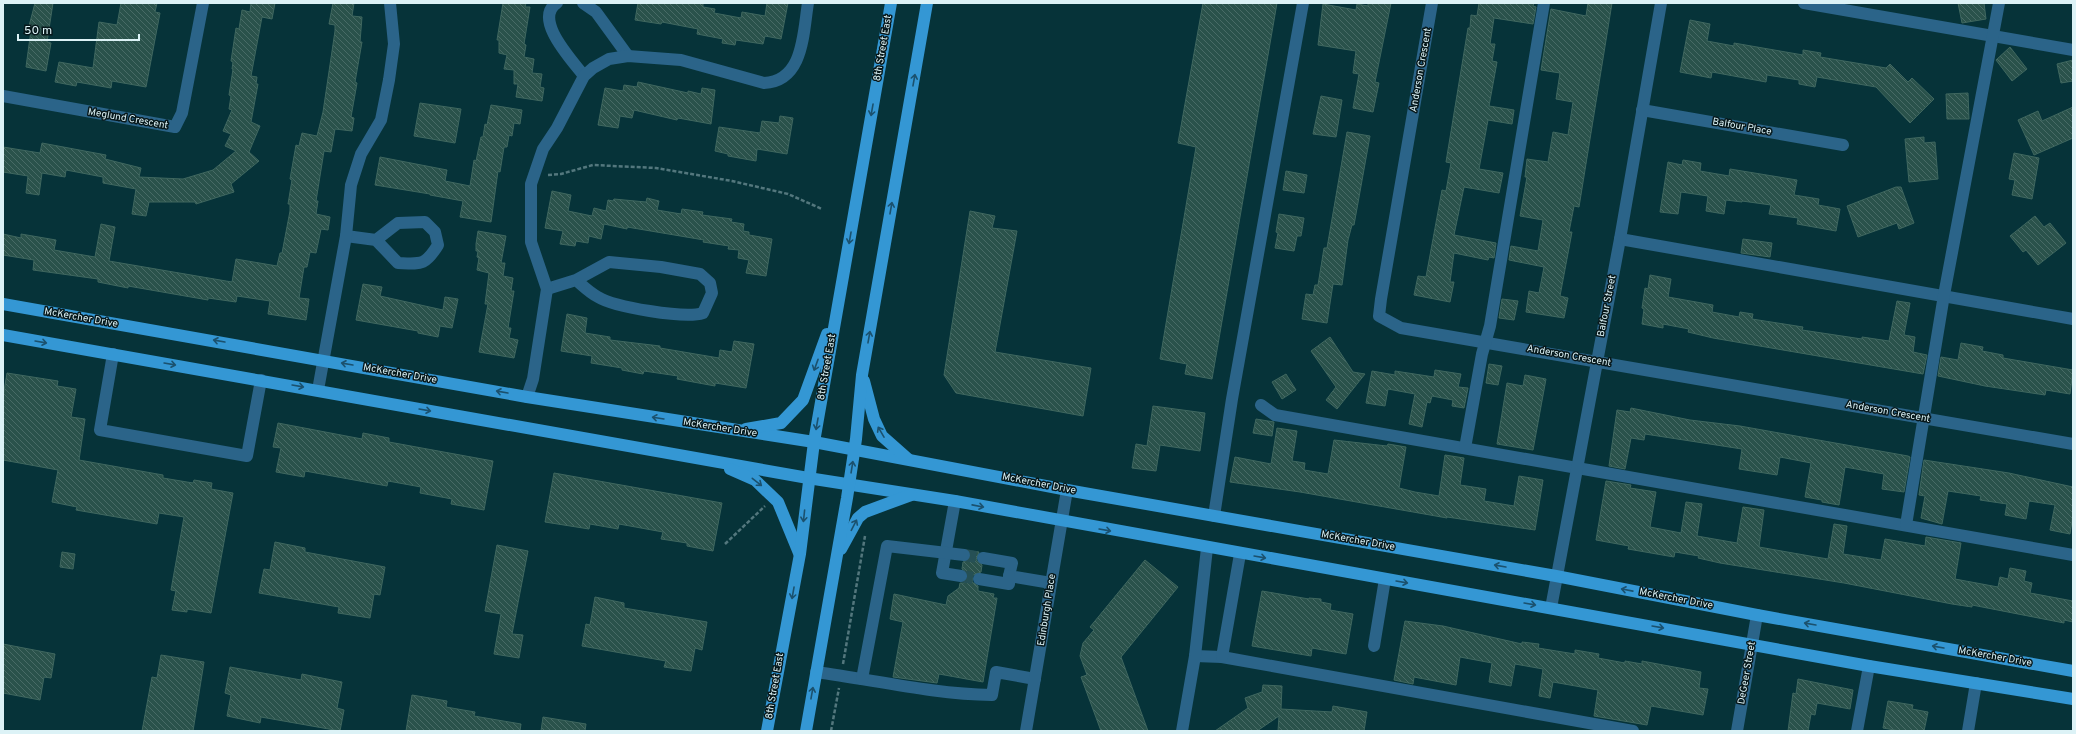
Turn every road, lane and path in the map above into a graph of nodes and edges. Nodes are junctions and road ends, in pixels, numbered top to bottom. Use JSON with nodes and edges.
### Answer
{"nodes":[{"id":1,"x":203,"y":3,"type":"edge"},
{"id":2,"x":390,"y":3,"type":"edge"},
{"id":3,"x":557,"y":3,"type":"edge"},
{"id":4,"x":583,"y":3,"type":"edge"},
{"id":5,"x":808,"y":3,"type":"edge"},
{"id":6,"x":891,"y":3,"type":"edge"},
{"id":7,"x":927,"y":3,"type":"edge"},
{"id":8,"x":1303,"y":3,"type":"edge"},
{"id":9,"x":1432,"y":3,"type":"edge"},
{"id":10,"x":1544,"y":3,"type":"edge"},
{"id":11,"x":1661,"y":3,"type":"edge"},
{"id":12,"x":1804,"y":3,"type":"edge"},
{"id":13,"x":1999,"y":3,"type":"edge"},
{"id":14,"x":1993,"y":36,"type":"junction"},
{"id":15,"x":2073,"y":50,"type":"edge"},
{"id":16,"x":628,"y":56,"type":"junction"},
{"id":17,"x":584,"y":76,"type":"junction"},
{"id":18,"x":3,"y":96,"type":"edge"},
{"id":19,"x":1642,"y":110,"type":"junction"},
{"id":20,"x":1842,"y":145,"type":"dead end"},
{"id":21,"x":534,"y":176,"type":"junction"},
{"id":22,"x":822,"y":209,"type":"dead end"},
{"id":23,"x":346,"y":236,"type":"junction"},
{"id":24,"x":1620,"y":239,"type":"junction"},
{"id":25,"x":376,"y":240,"type":"junction"},
{"id":26,"x":576,"y":280,"type":"junction"},
{"id":27,"x":547,"y":289,"type":"junction"},
{"id":28,"x":1944,"y":295,"type":"junction"},
{"id":29,"x":839,"y":302,"type":"junction"},
{"id":30,"x":3,"y":304,"type":"edge"},
{"id":31,"x":2073,"y":319,"type":"edge"},
{"id":32,"x":3,"y":335,"type":"edge"},
{"id":33,"x":1485,"y":342,"type":"junction"},
{"id":34,"x":113,"y":354,"type":"junction"},
{"id":35,"x":323,"y":360,"type":"junction"},
{"id":36,"x":1596,"y":361,"type":"junction"},
{"id":37,"x":862,"y":375,"type":"junction"},
{"id":38,"x":261,"y":380,"type":"junction"},
{"id":39,"x":318,"y":390,"type":"junction"},
{"id":40,"x":527,"y":397,"type":"junction"},
{"id":41,"x":1261,"y":405,"type":"dead end"},
{"id":42,"x":1925,"y":418,"type":"junction"},
{"id":43,"x":738,"y":431,"type":"junction"},
{"id":44,"x":814,"y":442,"type":"junction"},
{"id":45,"x":2073,"y":444,"type":"edge"},
{"id":46,"x":1465,"y":448,"type":"junction"},
{"id":47,"x":854,"y":450,"type":"junction"},
{"id":48,"x":908,"y":459,"type":"junction"},
{"id":49,"x":709,"y":460,"type":"junction"},
{"id":50,"x":1577,"y":468,"type":"junction"},
{"id":51,"x":808,"y":478,"type":"junction"},
{"id":52,"x":849,"y":485,"type":"junction"},
{"id":53,"x":1068,"y":490,"type":"junction"},
{"id":54,"x":911,"y":495,"type":"junction"},
{"id":55,"x":955,"y":501,"type":"junction"},
{"id":56,"x":768,"y":503,"type":"dead end"},
{"id":57,"x":865,"y":512,"type":"junction"},
{"id":58,"x":1214,"y":516,"type":"junction"},
{"id":59,"x":1062,"y":522,"type":"junction"},
{"id":60,"x":1906,"y":525,"type":"junction"},
{"id":61,"x":725,"y":544,"type":"dead end"},
{"id":62,"x":1207,"y":548,"type":"junction"},
{"id":63,"x":945,"y":553,"type":"junction"},
{"id":64,"x":800,"y":554,"type":"junction"},
{"id":65,"x":1240,"y":554,"type":"junction"},
{"id":66,"x":964,"y":555,"type":"tunnel mouth"},
{"id":67,"x":2073,"y":555,"type":"edge"},
{"id":68,"x":983,"y":558,"type":"tunnel mouth"},
{"id":69,"x":836,"y":559,"type":"junction"},
{"id":70,"x":961,"y":576,"type":"tunnel mouth"},
{"id":71,"x":1010,"y":576,"type":"junction"},
{"id":72,"x":1556,"y":576,"type":"junction"},
{"id":73,"x":979,"y":579,"type":"tunnel mouth"},
{"id":74,"x":1386,"y":579,"type":"junction"},
{"id":75,"x":1051,"y":583,"type":"junction"},
{"id":76,"x":1550,"y":608,"type":"junction"},
{"id":77,"x":1757,"y":615,"type":"junction"},
{"id":78,"x":1753,"y":645,"type":"junction"},
{"id":79,"x":1374,"y":646,"type":"dead end"},
{"id":80,"x":1195,"y":656,"type":"junction"},
{"id":81,"x":1222,"y":658,"type":"junction"},
{"id":82,"x":1869,"y":666,"type":"junction"},
{"id":83,"x":2073,"y":671,"type":"edge"},
{"id":84,"x":816,"y":672,"type":"junction"},
{"id":85,"x":841,"y":675,"type":"junction"},
{"id":86,"x":862,"y":679,"type":"junction"},
{"id":87,"x":1035,"y":679,"type":"junction"},
{"id":88,"x":1976,"y":683,"type":"junction"},
{"id":89,"x":2073,"y":699,"type":"edge"},
{"id":90,"x":767,"y":731,"type":"edge"},
{"id":91,"x":806,"y":731,"type":"edge"},
{"id":92,"x":831,"y":731,"type":"edge"},
{"id":93,"x":1026,"y":731,"type":"edge"},
{"id":94,"x":1182,"y":731,"type":"edge"},
{"id":95,"x":1633,"y":731,"type":"edge"},
{"id":96,"x":1737,"y":731,"type":"edge"},
{"id":97,"x":1857,"y":731,"type":"edge"},
{"id":98,"x":1968,"y":731,"type":"edge"}],
"edges":[{"from":1,"to":18,"type":"street","name":"Meglund Crescent"},
{"from":2,"to":23,"type":"street"},
{"from":3,"to":17,"type":"street"},
{"from":4,"to":16,"type":"street"},
{"from":5,"to":16,"type":"street"},
{"from":6,"to":29,"type":"main road","name":"8th Street East","one_way":true},
{"from":37,"to":7,"type":"main road","one_way":true},
{"from":8,"to":58,"type":"street"},
{"from":9,"to":33,"type":"street","name":"Anderson Crescent"},
{"from":10,"to":33,"type":"street"},
{"from":11,"to":19,"type":"street","name":"Balfour Street"},
{"from":12,"to":14,"type":"street"},
{"from":13,"to":14,"type":"street"},
{"from":14,"to":15,"type":"street"},
{"from":14,"to":28,"type":"street"},
{"from":16,"to":17,"type":"street"},
{"from":17,"to":21,"type":"street"},
{"from":19,"to":20,"type":"street","name":"Balfour Place"},
{"from":19,"to":24,"type":"street","name":"Balfour Street"},
{"from":21,"to":22,"type":"path"},
{"from":21,"to":27,"type":"street"},
{"from":23,"to":25,"type":"street"},
{"from":23,"to":35,"type":"street"},
{"from":24,"to":28,"type":"street"},
{"from":24,"to":36,"type":"street","name":"Balfour Street"},
{"from":25,"to":25,"type":"street"},
{"from":26,"to":26,"type":"street"},
{"from":26,"to":27,"type":"street"},
{"from":27,"to":40,"type":"street"},
{"from":28,"to":31,"type":"street"},
{"from":28,"to":42,"type":"street"},
{"from":29,"to":43,"type":"main road","one_way":true},
{"from":29,"to":44,"type":"main road","name":"8th Street East","one_way":true},
{"from":35,"to":30,"type":"main road","name":"McKercher Drive","one_way":true},
{"from":32,"to":34,"type":"main road","one_way":true},
{"from":33,"to":36,"type":"street","name":"Anderson Crescent"},
{"from":33,"to":46,"type":"street"},
{"from":34,"to":38,"type":"main road","one_way":true},
{"from":34,"to":38,"type":"street"},
{"from":35,"to":39,"type":"street"},
{"from":40,"to":35,"type":"main road","name":"McKercher Drive","one_way":true},
{"from":36,"to":42,"type":"street","name":"Anderson Crescent"},
{"from":36,"to":50,"type":"street","name":"Balfour Street"},
{"from":37,"to":47,"type":"main road"},
{"from":48,"to":37,"type":"main road","one_way":true},
{"from":38,"to":39,"type":"main road","one_way":true},
{"from":39,"to":49,"type":"main road","one_way":true},
{"from":43,"to":40,"type":"main road","name":"McKercher Drive","one_way":true},
{"from":41,"to":46,"type":"street"},
{"from":42,"to":45,"type":"street","name":"Anderson Crescent"},
{"from":42,"to":60,"type":"street"},
{"from":43,"to":44,"type":"main road","name":"McKercher Drive"},
{"from":44,"to":47,"type":"main road","name":"McKercher Drive"},
{"from":44,"to":51,"type":"main road","name":"8th Street East"},
{"from":46,"to":50,"type":"street"},
{"from":47,"to":48,"type":"main road","name":"McKercher Drive"},
{"from":52,"to":47,"type":"main road","one_way":true},
{"from":48,"to":53,"type":"main road","name":"McKercher Drive"},
{"from":49,"to":51,"type":"main road"},
{"from":49,"to":64,"type":"main road","one_way":true},
{"from":50,"to":60,"type":"street"},
{"from":50,"to":72,"type":"street","name":"Balfour Street"},
{"from":51,"to":52,"type":"main road"},
{"from":51,"to":64,"type":"main road","name":"8th Street East","one_way":true},
{"from":52,"to":54,"type":"main road"},
{"from":52,"to":69,"type":"main road"},
{"from":53,"to":58,"type":"main road","name":"McKercher Drive"},
{"from":53,"to":59,"type":"street","name":"Edinburgh Place"},
{"from":54,"to":55,"type":"main road"},
{"from":54,"to":57,"type":"main road"},
{"from":55,"to":59,"type":"main road","one_way":true},
{"from":55,"to":63,"type":"street"},
{"from":56,"to":61,"type":"path"},
{"from":69,"to":57,"type":"main road","one_way":true},
{"from":57,"to":85,"type":"path"},
{"from":72,"to":58,"type":"main road","name":"McKercher Drive","one_way":true},
{"from":59,"to":62,"type":"main road","one_way":true},
{"from":59,"to":75,"type":"street","name":"Edinburgh Place"},
{"from":60,"to":67,"type":"street"},
{"from":62,"to":65,"type":"main road"},
{"from":62,"to":80,"type":"street"},
{"from":63,"to":66,"type":"street"},
{"from":63,"to":70,"type":"street"},
{"from":63,"to":86,"type":"street"},
{"from":64,"to":90,"type":"main road","name":"8th Street East","one_way":true},
{"from":65,"to":74,"type":"main road","one_way":true},
{"from":65,"to":81,"type":"street"},
{"from":68,"to":71,"type":"street"},
{"from":69,"to":84,"type":"main road"},
{"from":71,"to":73,"type":"street"},
{"from":71,"to":75,"type":"street"},
{"from":72,"to":76,"type":"street","name":"Balfour Street"},
{"from":77,"to":72,"type":"main road","name":"McKercher Drive","one_way":true},
{"from":74,"to":76,"type":"main road","one_way":true},
{"from":74,"to":79,"type":"street"},
{"from":75,"to":87,"type":"street","name":"Edinburgh Place"},
{"from":76,"to":78,"type":"main road","one_way":true},
{"from":77,"to":78,"type":"street","name":"DeGeer Street"},
{"from":83,"to":77,"type":"main road","name":"McKercher Drive","one_way":true},
{"from":78,"to":82,"type":"main road"},
{"from":78,"to":96,"type":"street","name":"DeGeer Street"},
{"from":80,"to":81,"type":"street"},
{"from":80,"to":94,"type":"street"},
{"from":81,"to":95,"type":"street"},
{"from":82,"to":88,"type":"main road"},
{"from":82,"to":97,"type":"street"},
{"from":84,"to":85,"type":"street"},
{"from":91,"to":84,"type":"main road","one_way":true},
{"from":85,"to":86,"type":"street"},
{"from":85,"to":92,"type":"path"},
{"from":86,"to":87,"type":"street"},
{"from":87,"to":93,"type":"street","name":"Edinburgh Place"},
{"from":88,"to":89,"type":"main road"},
{"from":88,"to":98,"type":"street"}]}
